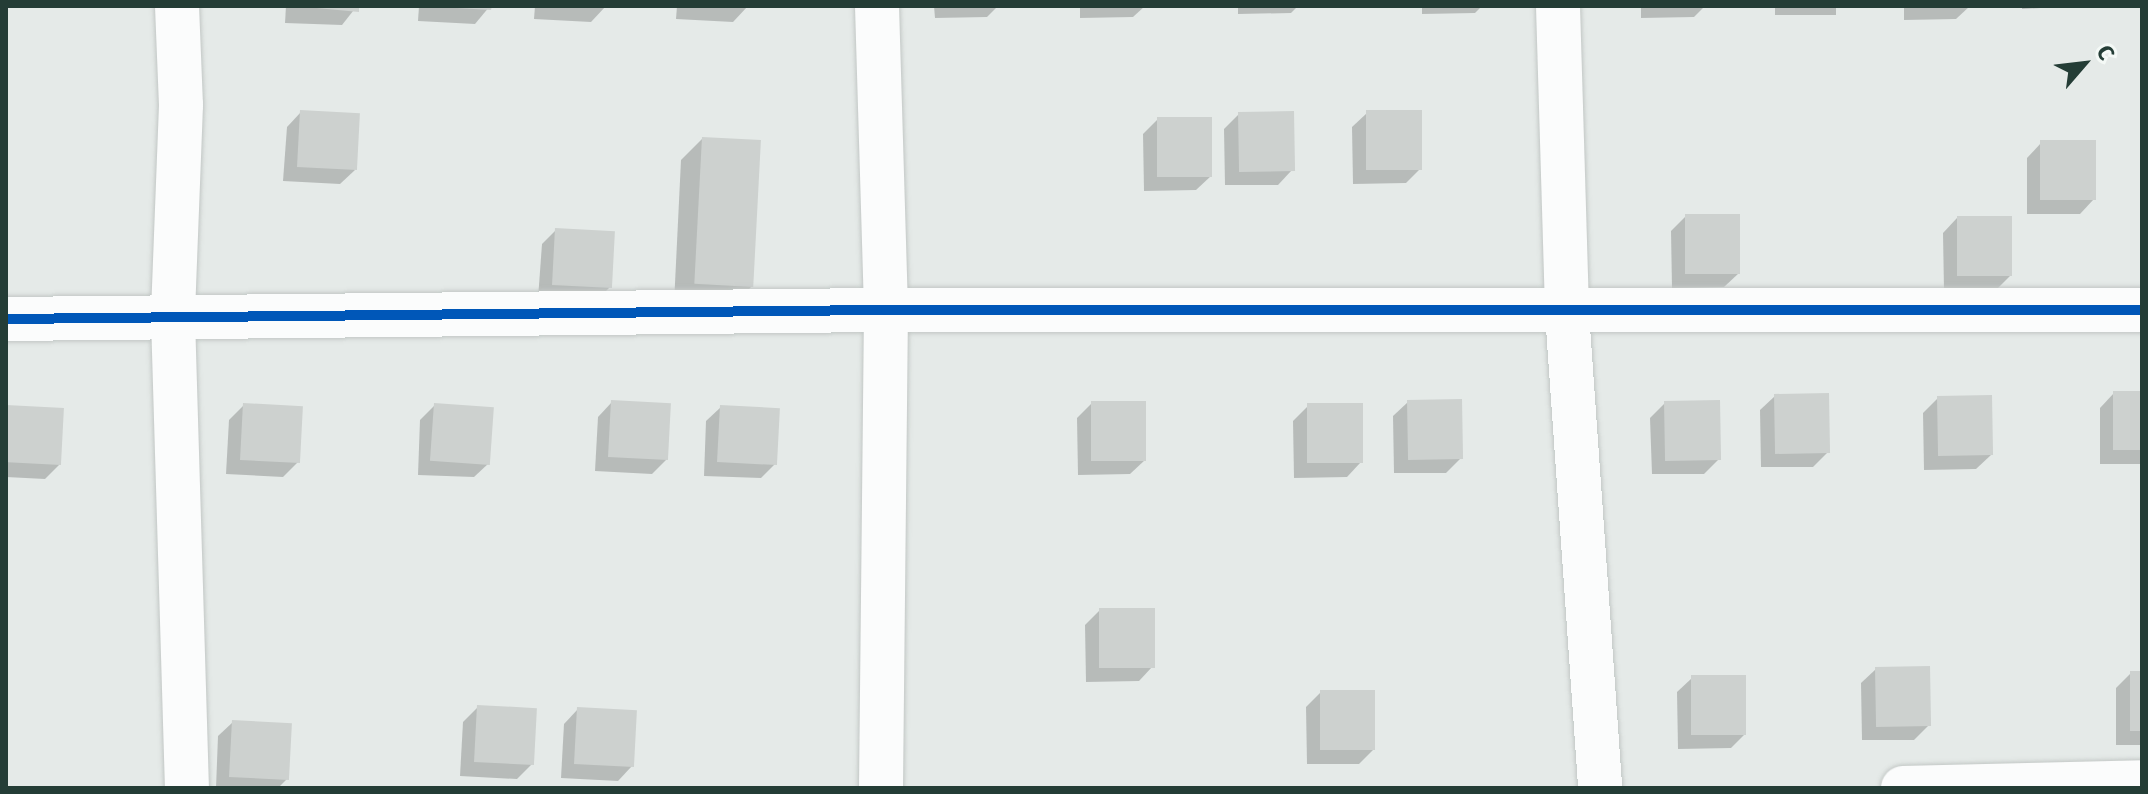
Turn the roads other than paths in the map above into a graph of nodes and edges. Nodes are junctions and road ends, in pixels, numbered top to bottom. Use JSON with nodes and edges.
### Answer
{"nodes":[{"id":1,"x":177,"y":6,"type":"edge"},
{"id":2,"x":877,"y":6,"type":"edge"},
{"id":3,"x":1558,"y":6,"type":"edge"},
{"id":4,"x":886,"y":310,"type":"junction"},
{"id":5,"x":2142,"y":310,"type":"edge"},
{"id":6,"x":1567,"y":313,"type":"junction"},
{"id":7,"x":173,"y":318,"type":"junction"},
{"id":8,"x":6,"y":319,"type":"edge"},
{"id":9,"x":2142,"y":782,"type":"edge"},
{"id":10,"x":187,"y":788,"type":"edge"},
{"id":11,"x":881,"y":788,"type":"edge"},
{"id":12,"x":1600,"y":788,"type":"edge"},
{"id":13,"x":1903,"y":788,"type":"edge"}],
"edges":[{"from":1,"to":7,"type":"street"},
{"from":2,"to":4,"type":"street"},
{"from":3,"to":6,"type":"street"},
{"from":4,"to":6,"type":"street"},
{"from":4,"to":7,"type":"street"},
{"from":4,"to":11,"type":"street"},
{"from":5,"to":6,"type":"street"},
{"from":6,"to":12,"type":"street"},
{"from":7,"to":8,"type":"street"},
{"from":7,"to":10,"type":"street"},
{"from":9,"to":13,"type":"street"}]}
